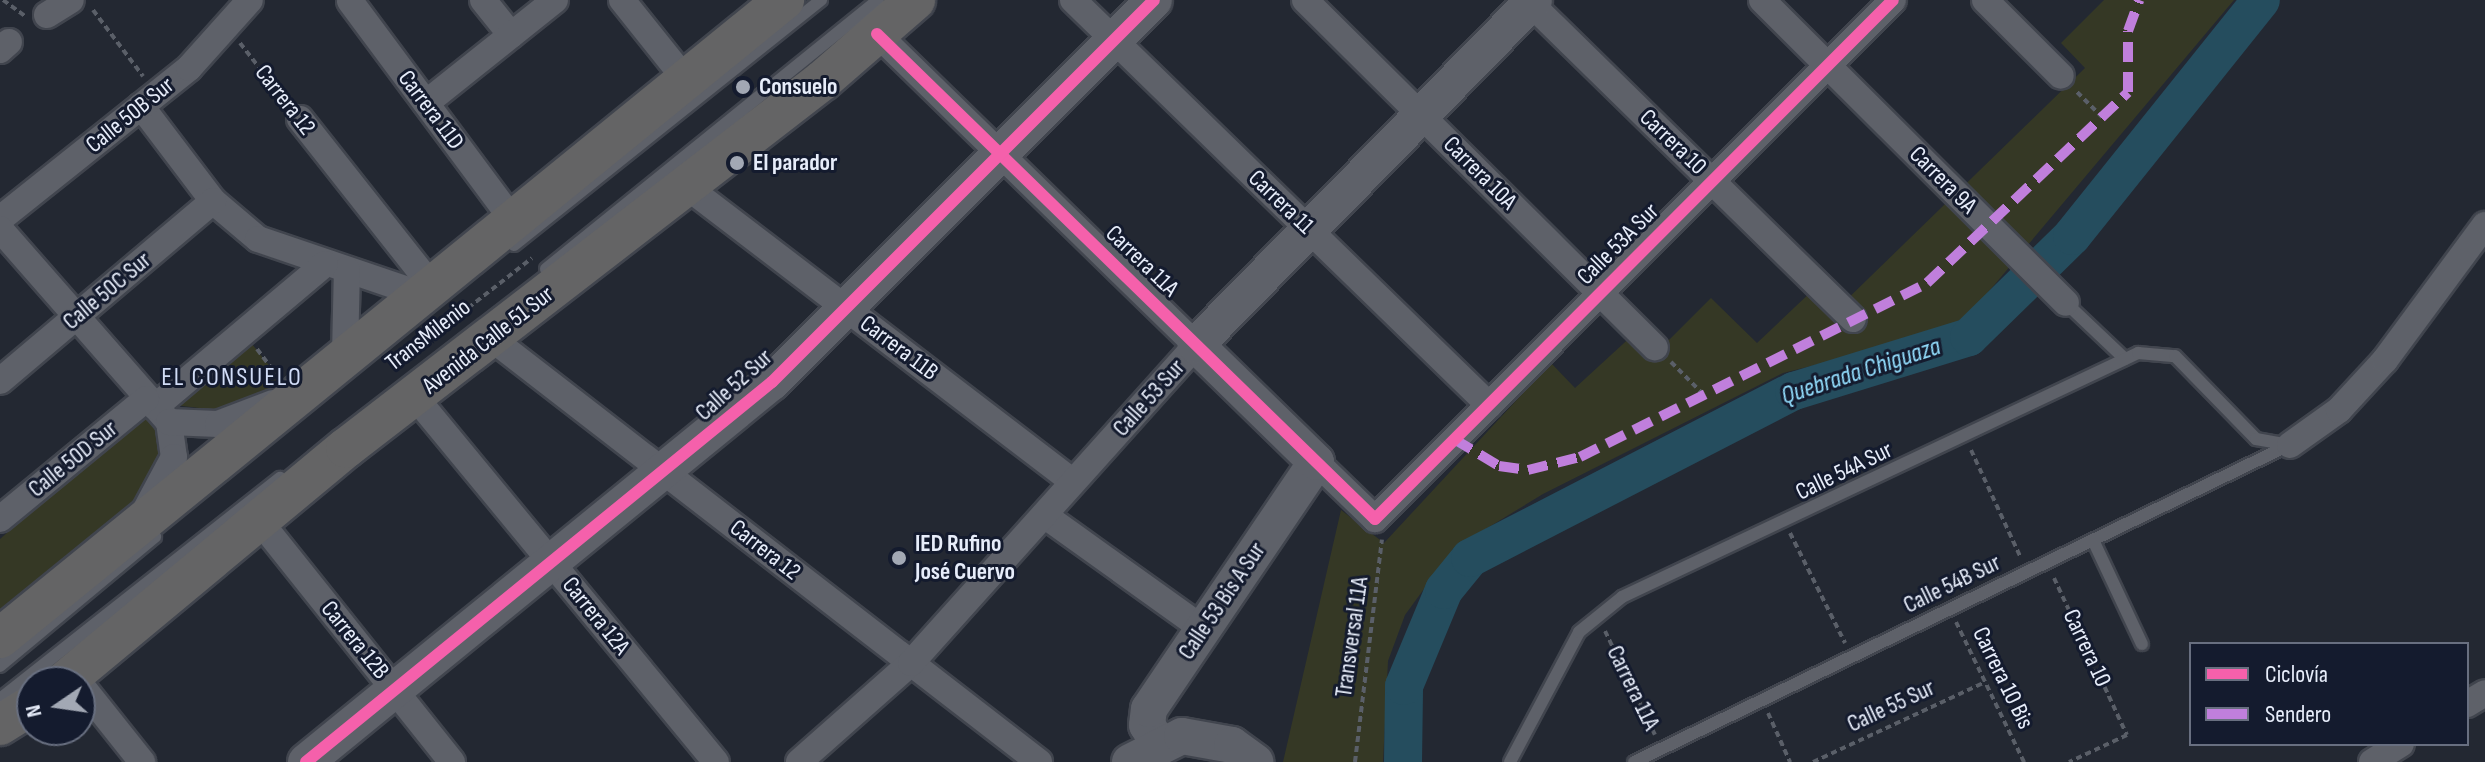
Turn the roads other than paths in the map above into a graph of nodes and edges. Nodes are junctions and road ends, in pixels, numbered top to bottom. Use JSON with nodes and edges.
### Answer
{"nodes":[{"id":1,"x":71,"y":0,"type":"edge"},
{"id":2,"x":250,"y":0,"type":"edge"},
{"id":3,"x":483,"y":0,"type":"edge"},
{"id":4,"x":555,"y":0,"type":"edge"},
{"id":5,"x":622,"y":0,"type":"edge"},
{"id":6,"x":784,"y":0,"type":"edge"},
{"id":7,"x":821,"y":0,"type":"edge"},
{"id":8,"x":915,"y":0,"type":"edge"},
{"id":9,"x":1073,"y":0,"type":"edge"},
{"id":10,"x":1154,"y":0,"type":"edge"},
{"id":11,"x":1305,"y":0,"type":"edge"},
{"id":12,"x":1762,"y":0,"type":"edge"},
{"id":13,"x":1893,"y":0,"type":"edge"},
{"id":14,"x":1985,"y":0,"type":"edge"},
{"id":15,"x":350,"y":1,"type":"edge"},
{"id":16,"x":1530,"y":1,"type":"edge"},
{"id":17,"x":47,"y":15,"type":"dead end"},
{"id":18,"x":878,"y":17,"type":"edge"},
{"id":19,"x":511,"y":35,"type":"junction"},
{"id":20,"x":1114,"y":40,"type":"junction"},
{"id":21,"x":1827,"y":65,"type":"junction"},
{"id":22,"x":2061,"y":76,"type":"road end"},
{"id":23,"x":685,"y":79,"type":"junction"},
{"id":24,"x":149,"y":100,"type":"junction"},
{"id":25,"x":426,"y":103,"type":"junction"},
{"id":26,"x":1421,"y":115,"type":"junction"},
{"id":27,"x":300,"y":119,"type":"road end"},
{"id":28,"x":1002,"y":155,"type":"junction"},
{"id":29,"x":1712,"y":181,"type":"junction"},
{"id":30,"x":686,"y":186,"type":"junction"},
{"id":31,"x":213,"y":201,"type":"junction"},
{"id":32,"x":0,"y":219,"type":"edge"},
{"id":33,"x":512,"y":219,"type":"junction"},
{"id":34,"x":2485,"y":225,"type":"edge"},
{"id":35,"x":0,"y":229,"type":"edge"},
{"id":36,"x":1309,"y":230,"type":"junction"},
{"id":37,"x":499,"y":257,"type":"dead end"},
{"id":38,"x":336,"y":267,"type":"junction"},
{"id":39,"x":533,"y":280,"type":"dead end"},
{"id":40,"x":1601,"y":293,"type":"junction"},
{"id":41,"x":438,"y":294,"type":"junction"},
{"id":42,"x":2062,"y":299,"type":"joint"},
{"id":43,"x":849,"y":310,"type":"junction"},
{"id":44,"x":78,"y":316,"type":"junction"},
{"id":45,"x":477,"y":319,"type":"junction"},
{"id":46,"x":1853,"y":319,"type":"dead end"},
{"id":47,"x":1196,"y":345,"type":"junction"},
{"id":48,"x":1655,"y":347,"type":"road end"},
{"id":49,"x":345,"y":355,"type":"junction"},
{"id":50,"x":435,"y":358,"type":"dead end"},
{"id":51,"x":2125,"y":359,"type":"junction"},
{"id":52,"x":0,"y":381,"type":"edge"},
{"id":53,"x":299,"y":389,"type":"junction"},
{"id":54,"x":415,"y":397,"type":"junction"},
{"id":55,"x":1489,"y":405,"type":"junction"},
{"id":56,"x":157,"y":409,"type":"junction"},
{"id":57,"x":324,"y":444,"type":"dead end"},
{"id":58,"x":2290,"y":445,"type":"junction"},
{"id":59,"x":1316,"y":462,"type":"junction"},
{"id":60,"x":299,"y":463,"type":"dead end"},
{"id":61,"x":666,"y":473,"type":"junction"},
{"id":62,"x":1073,"y":482,"type":"junction"},
{"id":63,"x":1044,"y":515,"type":"junction"},
{"id":64,"x":0,"y":519,"type":"edge"},
{"id":65,"x":258,"y":519,"type":"junction"},
{"id":66,"x":1375,"y":519,"type":"joint"},
{"id":67,"x":150,"y":529,"type":"junction"},
{"id":68,"x":2093,"y":540,"type":"junction"},
{"id":69,"x":553,"y":564,"type":"junction"},
{"id":70,"x":1203,"y":629,"type":"junction"},
{"id":71,"x":0,"y":638,"type":"edge"},
{"id":72,"x":2142,"y":644,"type":"dead end"},
{"id":73,"x":911,"y":663,"type":"junction"},
{"id":74,"x":0,"y":666,"type":"edge"},
{"id":75,"x":91,"y":666,"type":"edge"},
{"id":76,"x":395,"y":691,"type":"junction"},
{"id":77,"x":0,"y":699,"type":"edge"},
{"id":78,"x":96,"y":707,"type":"edge"},
{"id":79,"x":2398,"y":746,"type":"edge"},
{"id":80,"x":1144,"y":753,"type":"edge"},
{"id":81,"x":142,"y":762,"type":"edge"},
{"id":82,"x":306,"y":762,"type":"edge"},
{"id":83,"x":452,"y":762,"type":"edge"},
{"id":84,"x":716,"y":762,"type":"edge"},
{"id":85,"x":799,"y":762,"type":"edge"},
{"id":86,"x":1039,"y":762,"type":"edge"},
{"id":87,"x":1255,"y":762,"type":"edge"},
{"id":88,"x":1510,"y":762,"type":"edge"},
{"id":89,"x":1634,"y":762,"type":"edge"},
{"id":90,"x":2372,"y":762,"type":"edge"}],
"edges":[{"from":1,"to":17,"type":"street"},
{"from":2,"to":24,"type":"street","name":"Calle 50B Sur"},
{"from":3,"to":19,"type":"street"},
{"from":4,"to":19,"type":"street"},
{"from":5,"to":23,"type":"street"},
{"from":6,"to":23,"type":"main road"},
{"from":7,"to":37,"type":"lane"},
{"from":8,"to":18,"type":"main road","name":"Avenida Calle 51 Sur"},
{"from":9,"to":20,"type":"street","name":"Carrera 11"},
{"from":10,"to":20,"type":"street","name":"Calle 52 Sur"},
{"from":11,"to":26,"type":"street","name":"Carrera 10A"},
{"from":12,"to":21,"type":"street","name":"Carrera 9A"},
{"from":13,"to":21,"type":"street","name":"Calle 53A Sur"},
{"from":14,"to":22,"type":"street"},
{"from":15,"to":25,"type":"street","name":"Carrera 11D"},
{"from":16,"to":26,"type":"street","name":"Calle 53 Sur"},
{"from":16,"to":29,"type":"street","name":"Carrera 10"},
{"from":18,"to":28,"type":"street","name":"Carrera 11A"},
{"from":18,"to":30,"type":"main road","name":"Avenida Calle 51 Sur"},
{"from":18,"to":39,"type":"lane"},
{"from":19,"to":25,"type":"street"},
{"from":20,"to":28,"type":"street","name":"Calle 52 Sur"},
{"from":20,"to":36,"type":"street","name":"Carrera 11"},
{"from":21,"to":29,"type":"street","name":"Calle 53A Sur"},
{"from":21,"to":42,"type":"street","name":"Carrera 9A"},
{"from":23,"to":33,"type":"main road"},
{"from":24,"to":31,"type":"street"},
{"from":24,"to":32,"type":"street","name":"Calle 50B Sur"},
{"from":25,"to":33,"type":"street","name":"Carrera 11D"},
{"from":26,"to":36,"type":"street","name":"Calle 53 Sur"},
{"from":26,"to":40,"type":"street","name":"Carrera 10A"},
{"from":27,"to":41,"type":"street","name":"Carrera 12"},
{"from":28,"to":43,"type":"street","name":"Calle 52 Sur"},
{"from":28,"to":47,"type":"street","name":"Carrera 11A"},
{"from":29,"to":40,"type":"street","name":"Calle 53A Sur"},
{"from":29,"to":46,"type":"street","name":"Carrera 10"},
{"from":30,"to":43,"type":"street","name":"Carrera 11B"},
{"from":30,"to":45,"type":"main road","name":"Avenida Calle 51 Sur"},
{"from":31,"to":38,"type":"street"},
{"from":31,"to":44,"type":"street","name":"Calle 50C Sur"},
{"from":33,"to":41,"type":"main road"},
{"from":34,"to":58,"type":"street"},
{"from":35,"to":44,"type":"street"},
{"from":36,"to":47,"type":"street","name":"Calle 53 Sur"},
{"from":36,"to":55,"type":"street","name":"Carrera 11"},
{"from":38,"to":41,"type":"street"},
{"from":38,"to":49,"type":"street"},
{"from":38,"to":56,"type":"street","name":"Calle 50D Sur"},
{"from":40,"to":48,"type":"street","name":"Carrera 10A"},
{"from":40,"to":55,"type":"street","name":"Calle 53A Sur"},
{"from":41,"to":49,"type":"main road"},
{"from":42,"to":51,"type":"lane","name":"Carrera 9A"},
{"from":43,"to":61,"type":"street","name":"Calle 52 Sur"},
{"from":43,"to":62,"type":"street","name":"Carrera 11B"},
{"from":44,"to":52,"type":"street","name":"Calle 50C Sur"},
{"from":44,"to":56,"type":"street"},
{"from":45,"to":54,"type":"main road","name":"Avenida Calle 51 Sur"},
{"from":45,"to":61,"type":"street","name":"Carrera 12"},
{"from":47,"to":59,"type":"street","name":"Carrera 11A"},
{"from":47,"to":62,"type":"street","name":"Calle 53 Sur"},
{"from":49,"to":53,"type":"main road"},
{"from":50,"to":57,"type":"lane","name":"TransMilenio"},
{"from":51,"to":58,"type":"lane","name":"Calle 54A Sur"},
{"from":51,"to":88,"type":"lane","name":"Calle 54A Sur"},
{"from":53,"to":56,"type":"street"},
{"from":53,"to":67,"type":"main road"},
{"from":54,"to":65,"type":"main road","name":"Avenida Calle 51 Sur"},
{"from":54,"to":69,"type":"street","name":"Carrera 12A"},
{"from":55,"to":66,"type":"street","name":"Calle 53A Sur"},
{"from":56,"to":64,"type":"street","name":"Calle 50D Sur"},
{"from":56,"to":67,"type":"street"},
{"from":58,"to":68,"type":"lane","name":"Calle 54B Sur"},
{"from":59,"to":66,"type":"street","name":"Carrera 11A"},
{"from":59,"to":70,"type":"street","name":"Calle 53 Bis A Sur"},
{"from":60,"to":77,"type":"lane"},
{"from":61,"to":69,"type":"street","name":"Calle 52 Sur"},
{"from":61,"to":73,"type":"street","name":"Carrera 12"},
{"from":62,"to":63,"type":"street","name":"Calle 53 Sur"},
{"from":63,"to":70,"type":"street"},
{"from":63,"to":73,"type":"street","name":"Calle 53 Sur"},
{"from":65,"to":75,"type":"main road","name":"Avenida Calle 51 Sur"},
{"from":65,"to":76,"type":"street","name":"Carrera 12B"},
{"from":67,"to":71,"type":"main road"},
{"from":67,"to":74,"type":"lane"},
{"from":68,"to":72,"type":"lane"},
{"from":68,"to":89,"type":"lane","name":"Calle 54B Sur"},
{"from":69,"to":76,"type":"street","name":"Calle 52 Sur"},
{"from":69,"to":84,"type":"street","name":"Carrera 12A"},
{"from":70,"to":80,"type":"street","name":"Calle 53 Bis A Sur"},
{"from":73,"to":85,"type":"street","name":"Calle 53 Sur"},
{"from":73,"to":86,"type":"street","name":"Carrera 12"},
{"from":76,"to":82,"type":"street","name":"Calle 52 Sur"},
{"from":76,"to":83,"type":"street","name":"Carrera 12B"},
{"from":78,"to":81,"type":"street"},
{"from":79,"to":90,"type":"street"},
{"from":80,"to":87,"type":"street"}]}
